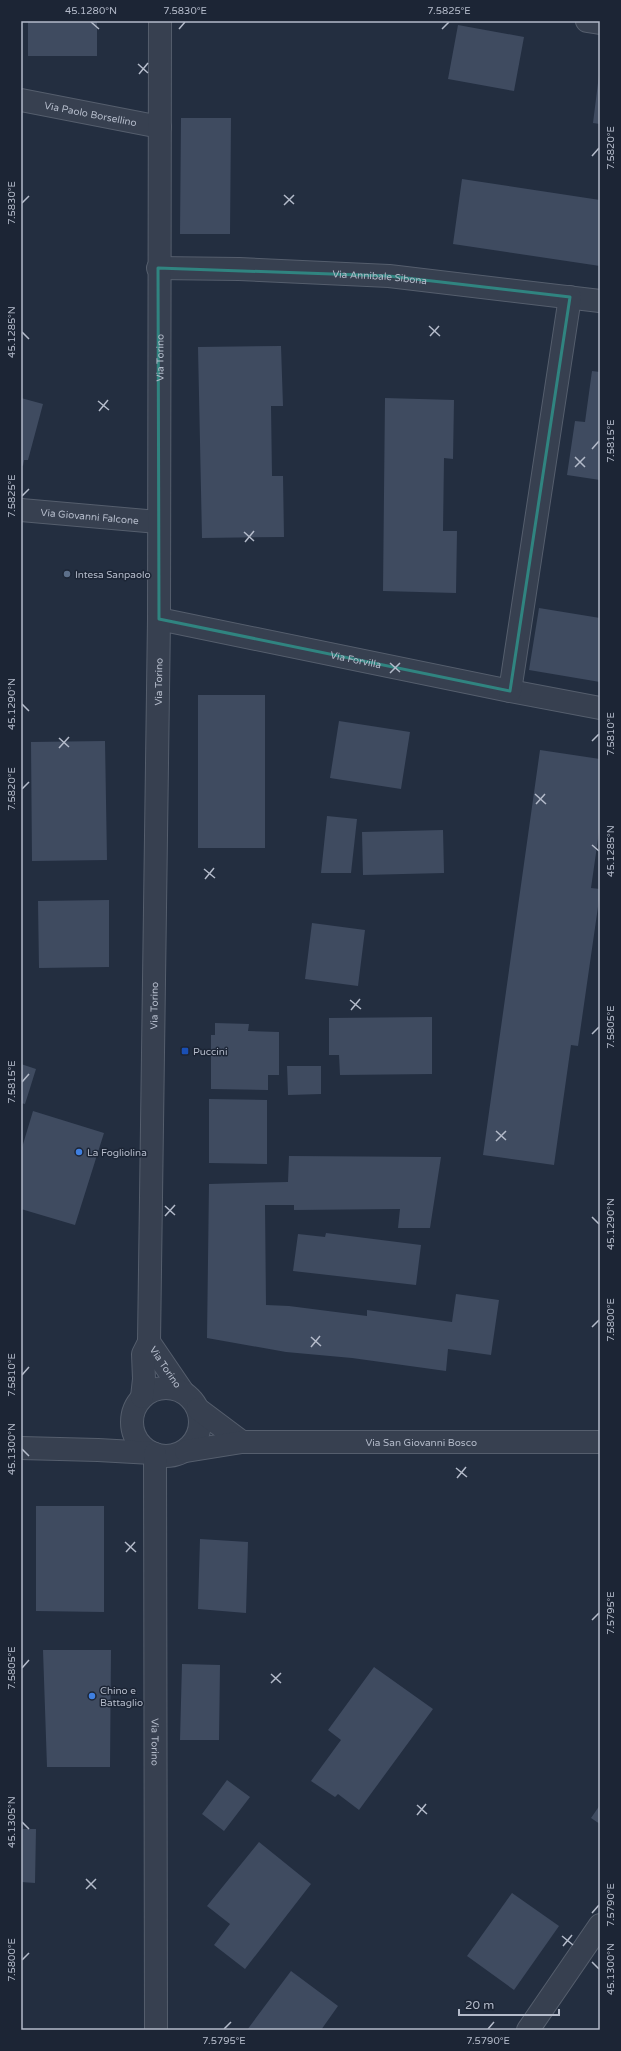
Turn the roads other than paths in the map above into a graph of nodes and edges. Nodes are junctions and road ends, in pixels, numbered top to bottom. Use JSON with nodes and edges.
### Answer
{"nodes":[{"id":1,"x":160,"y":21,"type":"edge"},
{"id":2,"x":587,"y":21,"type":"edge"},
{"id":3,"x":600,"y":23,"type":"edge"},
{"id":4,"x":21,"y":100,"type":"edge"},
{"id":5,"x":160,"y":127,"type":"junction"},
{"id":6,"x":158,"y":268,"type":"junction"},
{"id":7,"x":570,"y":297,"type":"junction"},
{"id":8,"x":600,"y":301,"type":"edge"},
{"id":9,"x":21,"y":510,"type":"edge"},
{"id":10,"x":158,"y":522,"type":"junction"},
{"id":11,"x":159,"y":619,"type":"junction"},
{"id":12,"x":510,"y":691,"type":"junction"},
{"id":13,"x":600,"y":708,"type":"edge"},
{"id":14,"x":149,"y":1342,"type":"junction"},
{"id":15,"x":183,"y":1392,"type":"junction"},
{"id":16,"x":142,"y":1397,"type":"junction"},
{"id":17,"x":198,"y":1409,"type":"junction"},
{"id":18,"x":132,"y":1427,"type":"junction"},
{"id":19,"x":242,"y":1442,"type":"junction"},
{"id":20,"x":600,"y":1442,"type":"edge"},
{"id":21,"x":21,"y":1448,"type":"edge"},
{"id":22,"x":98,"y":1450,"type":"junction"},
{"id":23,"x":186,"y":1451,"type":"junction"},
{"id":24,"x":153,"y":1454,"type":"junction"},
{"id":25,"x":600,"y":1925,"type":"edge"},
{"id":26,"x":156,"y":2030,"type":"edge"},
{"id":27,"x":528,"y":2030,"type":"edge"}],
"edges":[{"from":1,"to":5,"type":"street","name":"Via Torino"},
{"from":2,"to":3,"type":"street"},
{"from":4,"to":5,"type":"street","name":"Via Paolo Borsellino"},
{"from":5,"to":6,"type":"street","name":"Via Torino"},
{"from":6,"to":7,"type":"street","name":"Via Annibale Sibona"},
{"from":6,"to":10,"type":"street","name":"Via Torino"},
{"from":7,"to":8,"type":"street","name":"Via Annibale Sibona"},
{"from":7,"to":12,"type":"street"},
{"from":9,"to":10,"type":"street","name":"Via Giovanni Falcone"},
{"from":10,"to":11,"type":"street","name":"Via Torino"},
{"from":11,"to":12,"type":"street","name":"Via Forvilla"},
{"from":11,"to":14,"type":"street","name":"Via Torino"},
{"from":12,"to":13,"type":"street","name":"Via Forvilla"},
{"from":14,"to":15,"type":"street","name":"Via Torino"},
{"from":14,"to":16,"type":"street","name":"Via Torino"},
{"from":15,"to":16,"type":"street"},
{"from":15,"to":17,"type":"street"},
{"from":16,"to":18,"type":"street"},
{"from":17,"to":19,"type":"street"},
{"from":17,"to":23,"type":"street"},
{"from":18,"to":22,"type":"street"},
{"from":18,"to":24,"type":"street"},
{"from":19,"to":20,"type":"street","name":"Via San Giovanni Bosco"},
{"from":19,"to":23,"type":"street","name":"Via San Giovanni Bosco"},
{"from":21,"to":22,"type":"street"},
{"from":22,"to":24,"type":"street"},
{"from":23,"to":24,"type":"street"},
{"from":24,"to":26,"type":"street","name":"Via Torino"},
{"from":25,"to":27,"type":"street"}]}
